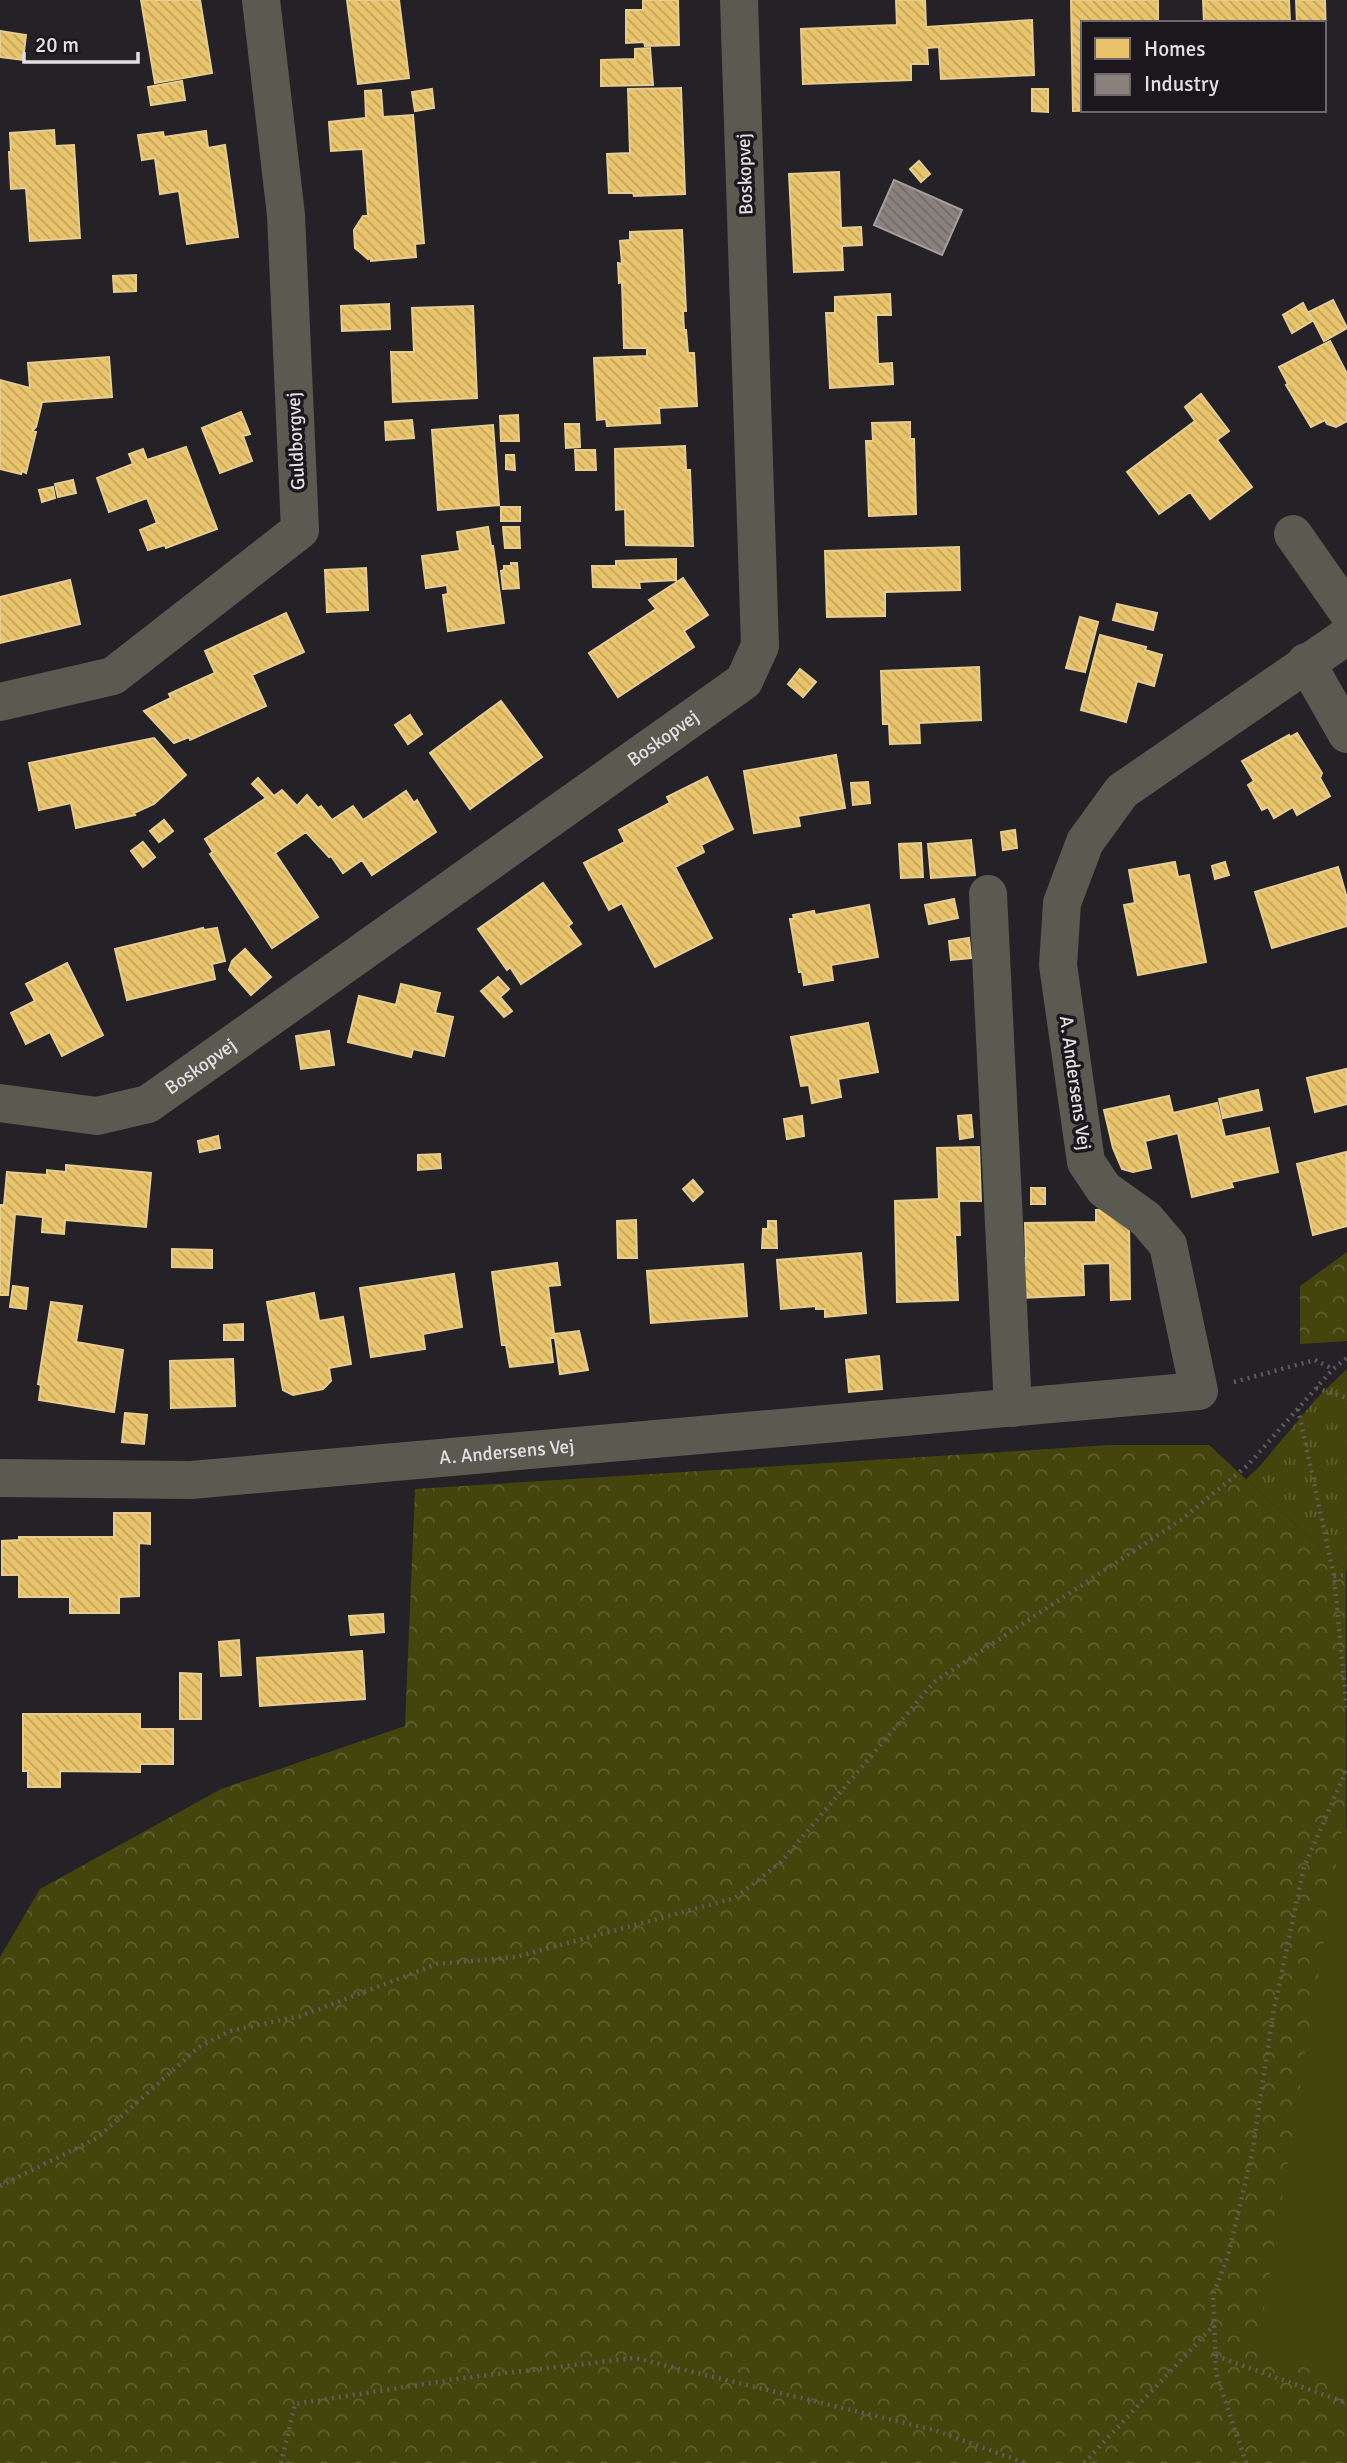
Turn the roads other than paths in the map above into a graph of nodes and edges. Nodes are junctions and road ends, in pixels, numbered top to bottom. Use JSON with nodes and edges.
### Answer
{"nodes":[{"id":1,"x":261,"y":0,"type":"edge"},
{"id":2,"x":739,"y":0,"type":"edge"},
{"id":3,"x":1293,"y":534,"type":"dead end"},
{"id":4,"x":1347,"y":611,"type":"edge"},
{"id":5,"x":1347,"y":636,"type":"edge"},
{"id":6,"x":1306,"y":662,"type":"junction"},
{"id":7,"x":0,"y":702,"type":"edge"},
{"id":8,"x":1347,"y":734,"type":"edge"},
{"id":9,"x":988,"y":894,"type":"dead end"},
{"id":10,"x":0,"y":1103,"type":"edge"},
{"id":11,"x":1013,"y":1408,"type":"junction"},
{"id":12,"x":0,"y":1478,"type":"edge"}],
"edges":[{"from":1,"to":7,"type":"street","name":"Guldborgvej"},
{"from":2,"to":10,"type":"street","name":"Boskopvej"},
{"from":3,"to":4,"type":"street"},
{"from":5,"to":6,"type":"street","name":"A. Andersens Vej"},
{"from":6,"to":8,"type":"street"},
{"from":6,"to":11,"type":"street","name":"A. Andersens Vej"},
{"from":9,"to":11,"type":"street"},
{"from":11,"to":12,"type":"street","name":"A. Andersens Vej"}]}
